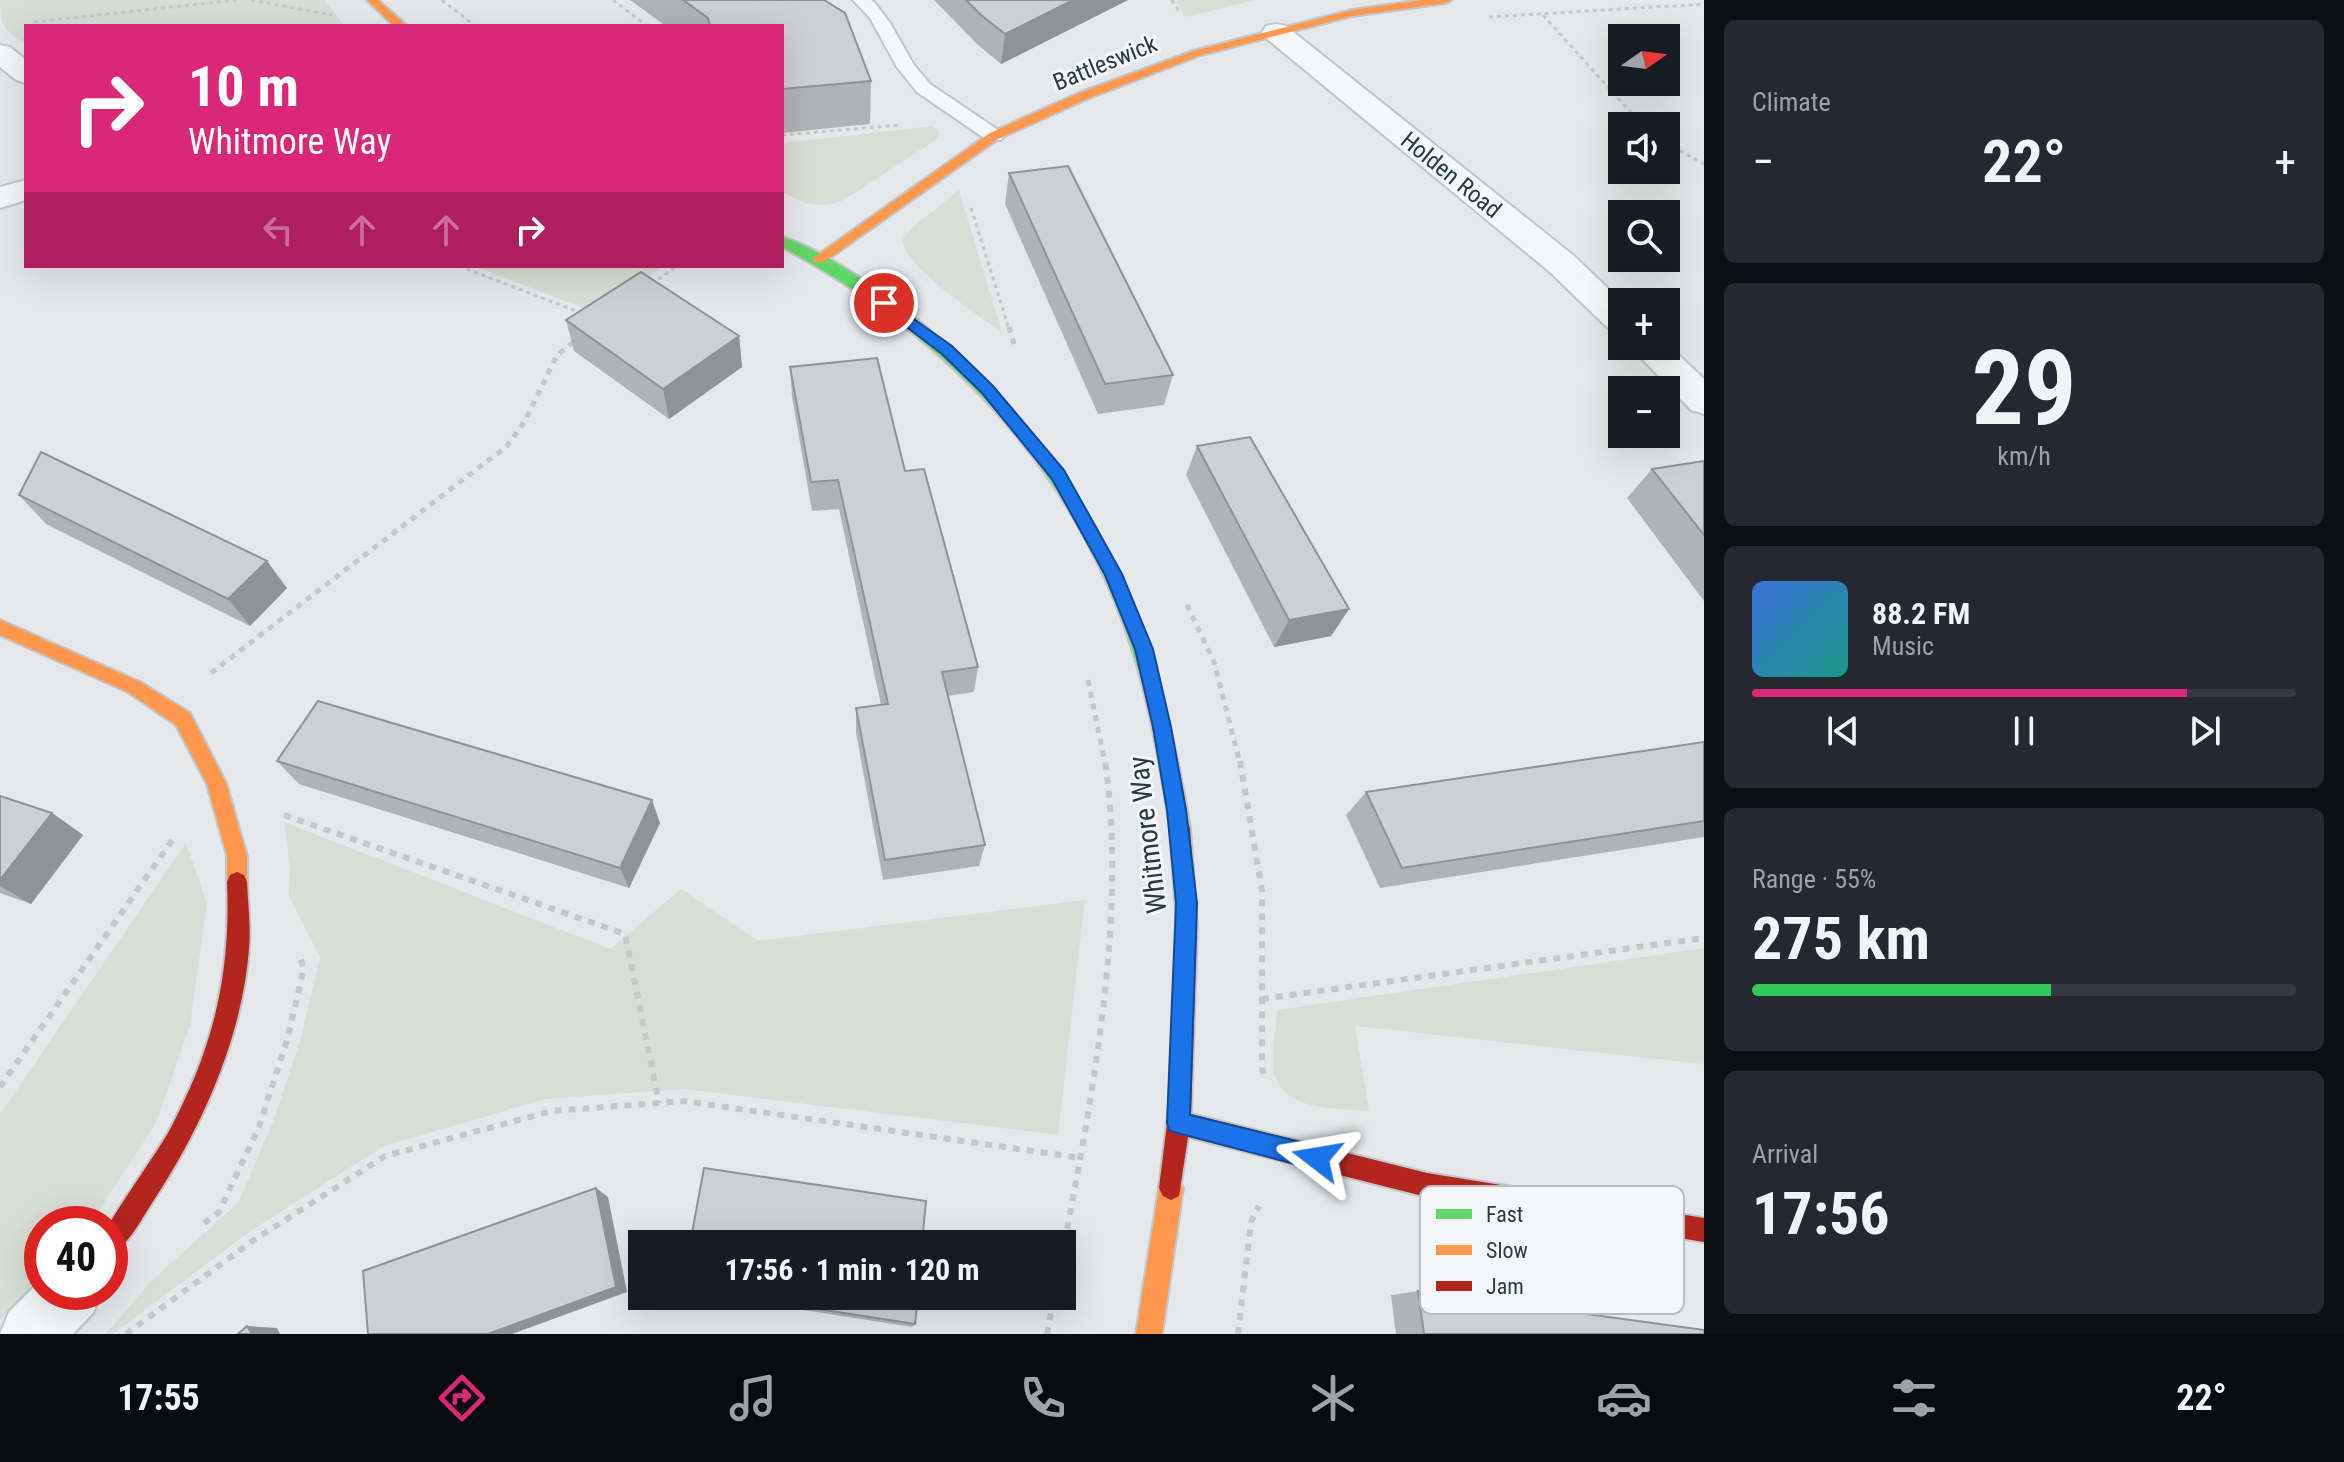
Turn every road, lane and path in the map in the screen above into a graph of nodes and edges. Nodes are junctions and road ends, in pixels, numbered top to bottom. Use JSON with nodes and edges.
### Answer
{"nodes":[{"id":1,"x":236,"y":0,"type":"edge"},
{"id":2,"x":251,"y":0,"type":"edge"},
{"id":3,"x":372,"y":0,"type":"edge"},
{"id":4,"x":442,"y":0,"type":"edge"},
{"id":5,"x":613,"y":0,"type":"edge"},
{"id":6,"x":861,"y":0,"type":"edge"},
{"id":7,"x":1446,"y":0,"type":"edge"},
{"id":8,"x":1704,"y":4,"type":"edge"},
{"id":9,"x":1543,"y":14,"type":"junction"},
{"id":10,"x":339,"y":16,"type":"dead end"},
{"id":11,"x":1485,"y":17,"type":"dead end"},
{"id":12,"x":31,"y":22,"type":"dead end"},
{"id":13,"x":399,"y":24,"type":"edge"},
{"id":14,"x":472,"y":24,"type":"edge"},
{"id":15,"x":644,"y":24,"type":"edge"},
{"id":16,"x":1276,"y":32,"type":"junction"},
{"id":17,"x":0,"y":53,"type":"edge"},
{"id":18,"x":24,"y":72,"type":"edge"},
{"id":19,"x":1630,"y":112,"type":"edge"},
{"id":20,"x":908,"y":124,"type":"dead end"},
{"id":21,"x":784,"y":135,"type":"edge"},
{"id":22,"x":994,"y":136,"type":"junction"},
{"id":23,"x":1680,"y":151,"type":"edge"},
{"id":24,"x":1704,"y":164,"type":"edge"},
{"id":25,"x":24,"y":190,"type":"edge"},
{"id":26,"x":967,"y":195,"type":"dead end"},
{"id":27,"x":0,"y":198,"type":"edge"},
{"id":28,"x":784,"y":242,"type":"edge"},
{"id":29,"x":819,"y":259,"type":"junction"},
{"id":30,"x":464,"y":268,"type":"edge"},
{"id":31,"x":674,"y":268,"type":"edge"},
{"id":32,"x":651,"y":284,"type":"edge"},
{"id":33,"x":1608,"y":308,"type":"edge"},
{"id":34,"x":586,"y":315,"type":"edge"},
{"id":35,"x":579,"y":338,"type":"edge"},
{"id":36,"x":1006,"y":345,"type":"dead end"},
{"id":37,"x":1662,"y":360,"type":"edge"},
{"id":38,"x":1704,"y":401,"type":"edge"},
{"id":39,"x":0,"y":627,"type":"edge"},
{"id":40,"x":1085,"y":665,"type":"dead end"},
{"id":41,"x":205,"y":677,"type":"dead end"},
{"id":42,"x":282,"y":815,"type":"dead end"},
{"id":43,"x":177,"y":833,"type":"dead end"},
{"id":44,"x":1704,"y":938,"type":"edge"},
{"id":45,"x":1262,"y":999,"type":"dead end"},
{"id":46,"x":0,"y":1087,"type":"edge"},
{"id":47,"x":659,"y":1103,"type":"junction"},
{"id":48,"x":1179,"y":1123,"type":"junction"},
{"id":49,"x":1081,"y":1158,"type":"junction"},
{"id":50,"x":1433,"y":1186,"type":"edge"},
{"id":51,"x":1268,"y":1199,"type":"dead end"},
{"id":52,"x":128,"y":1219,"type":"edge"},
{"id":53,"x":1684,"y":1227,"type":"edge"},
{"id":54,"x":1067,"y":1230,"type":"edge"},
{"id":55,"x":1704,"y":1230,"type":"edge"},
{"id":56,"x":54,"y":1310,"type":"edge"},
{"id":57,"x":1051,"y":1310,"type":"edge"},
{"id":58,"x":31,"y":1334,"type":"edge"},
{"id":59,"x":126,"y":1334,"type":"edge"},
{"id":60,"x":1047,"y":1334,"type":"edge"},
{"id":61,"x":1149,"y":1334,"type":"edge"},
{"id":62,"x":1238,"y":1334,"type":"edge"}],
"edges":[{"from":1,"to":12,"type":"path"},
{"from":2,"to":10,"type":"path"},
{"from":3,"to":13,"type":"street"},
{"from":4,"to":14,"type":"path"},
{"from":5,"to":15,"type":"path"},
{"from":6,"to":22,"type":"lane"},
{"from":7,"to":16,"type":"street","name":"Battleswick"},
{"from":8,"to":9,"type":"path"},
{"from":9,"to":11,"type":"path"},
{"from":9,"to":19,"type":"path"},
{"from":16,"to":22,"type":"street","name":"Battleswick"},
{"from":16,"to":33,"type":"street","name":"Holden Road"},
{"from":17,"to":18,"type":"street"},
{"from":20,"to":21,"type":"path"},
{"from":22,"to":29,"type":"street","name":"Battleswick"},
{"from":23,"to":24,"type":"path"},
{"from":25,"to":27,"type":"street"},
{"from":26,"to":36,"type":"path"},
{"from":28,"to":29,"type":"street","name":"Whitmore Way"},
{"from":29,"to":48,"type":"street","name":"Whitmore Way"},
{"from":30,"to":34,"type":"path"},
{"from":31,"to":32,"type":"path"},
{"from":35,"to":41,"type":"path"},
{"from":37,"to":38,"type":"street"},
{"from":39,"to":52,"type":"street"},
{"from":40,"to":49,"type":"path"},
{"from":42,"to":47,"type":"path"},
{"from":43,"to":46,"type":"path"},
{"from":44,"to":45,"type":"path"},
{"from":47,"to":49,"type":"path"},
{"from":47,"to":59,"type":"path"},
{"from":48,"to":50,"type":"street"},
{"from":48,"to":61,"type":"street","name":"Whitmore Way"},
{"from":49,"to":54,"type":"path"},
{"from":51,"to":62,"type":"path"},
{"from":53,"to":55,"type":"street"},
{"from":56,"to":58,"type":"street"},
{"from":57,"to":60,"type":"path"}]}
